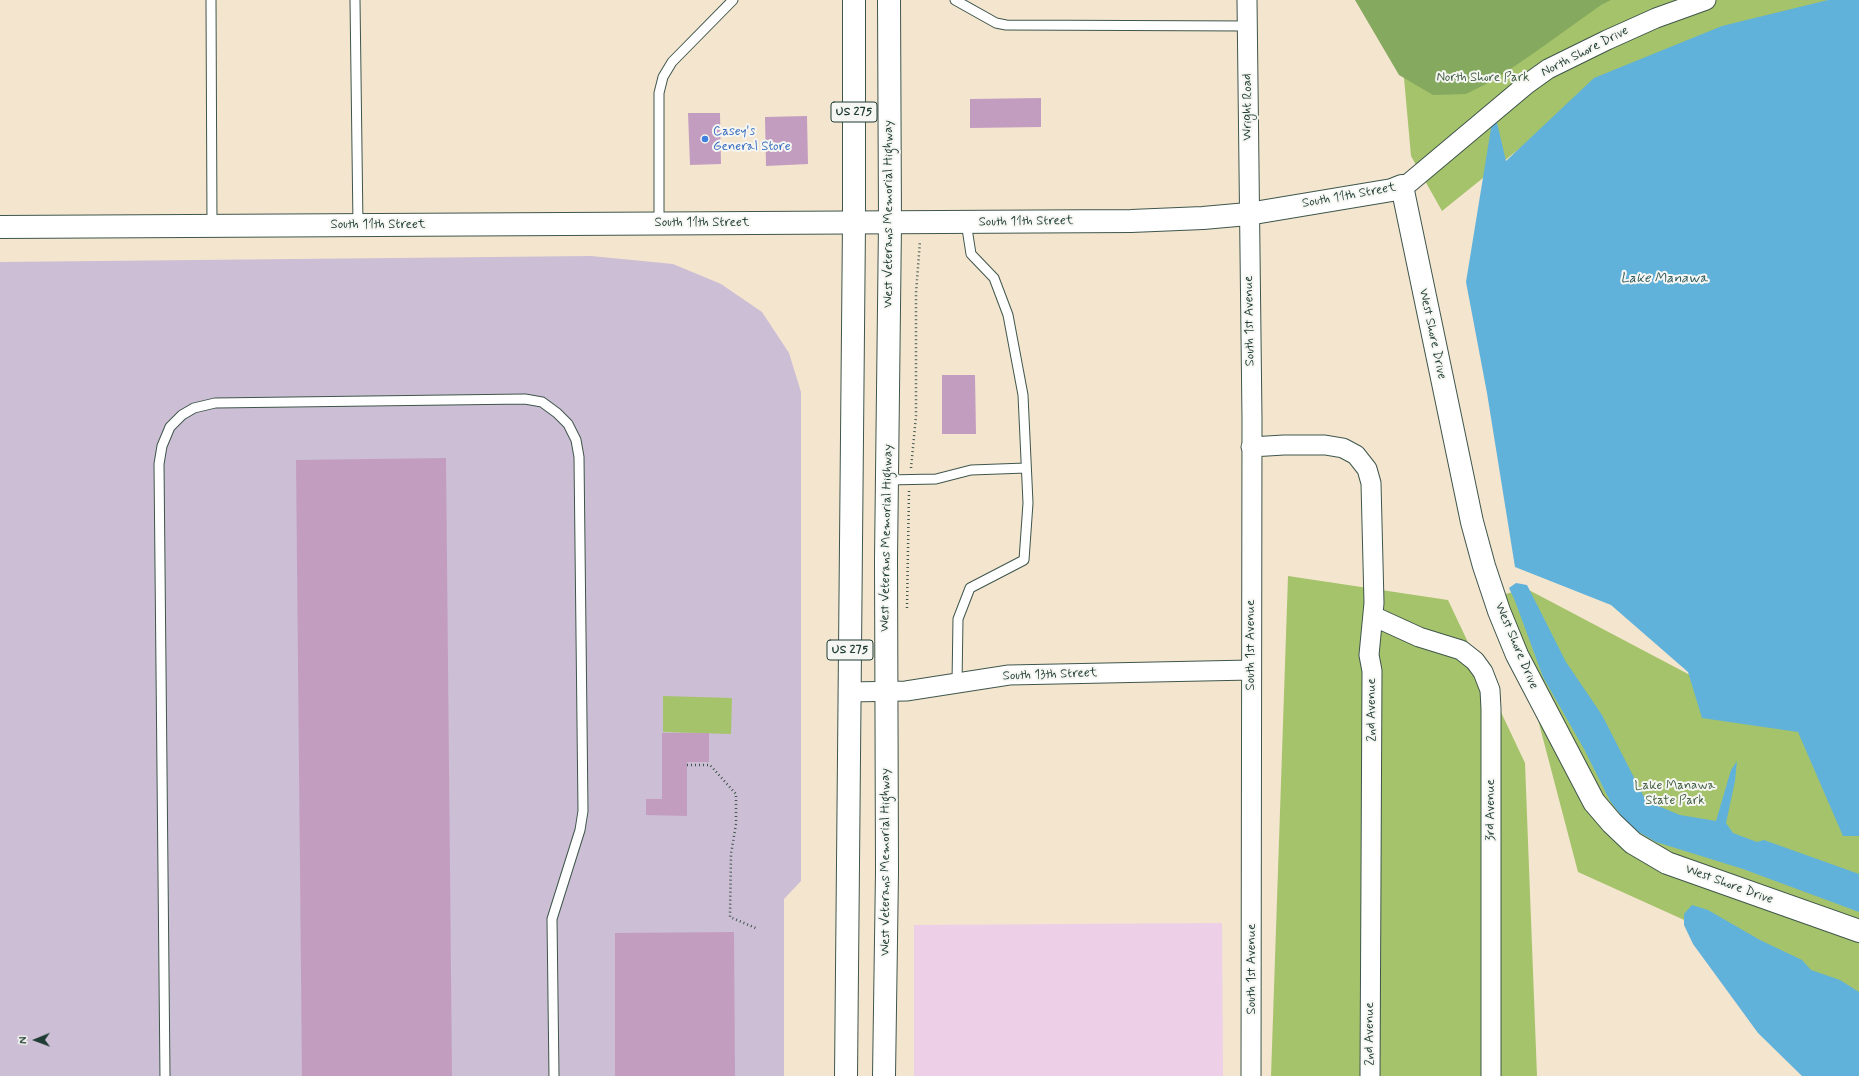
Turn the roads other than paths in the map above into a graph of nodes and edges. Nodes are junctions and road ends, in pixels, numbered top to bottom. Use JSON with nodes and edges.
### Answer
{"nodes":[{"id":1,"x":211,"y":0,"type":"edge"},
{"id":2,"x":355,"y":0,"type":"edge"},
{"id":3,"x":733,"y":0,"type":"edge"},
{"id":4,"x":854,"y":0,"type":"edge"},
{"id":5,"x":889,"y":0,"type":"edge"},
{"id":6,"x":955,"y":0,"type":"edge"},
{"id":7,"x":1247,"y":0,"type":"edge"},
{"id":8,"x":1706,"y":0,"type":"edge"},
{"id":9,"x":1248,"y":26,"type":"junction"},
{"id":10,"x":1402,"y":186,"type":"junction"},
{"id":11,"x":1248,"y":214,"type":"junction"},
{"id":12,"x":966,"y":222,"type":"junction"},
{"id":13,"x":659,"y":223,"type":"junction"},
{"id":14,"x":854,"y":223,"type":"junction"},
{"id":15,"x":890,"y":223,"type":"junction"},
{"id":16,"x":358,"y":225,"type":"junction"},
{"id":17,"x":212,"y":226,"type":"junction"},
{"id":18,"x":0,"y":227,"type":"edge"},
{"id":19,"x":1251,"y":447,"type":"junction"},
{"id":20,"x":1026,"y":468,"type":"junction"},
{"id":21,"x":888,"y":480,"type":"junction"},
{"id":22,"x":1373,"y":616,"type":"junction"},
{"id":23,"x":1251,"y":670,"type":"junction"},
{"id":24,"x":957,"y":683,"type":"junction"},
{"id":25,"x":849,"y":692,"type":"junction"},
{"id":26,"x":886,"y":692,"type":"junction"},
{"id":27,"x":1859,"y":931,"type":"edge"},
{"id":28,"x":165,"y":1076,"type":"edge"},
{"id":29,"x":554,"y":1076,"type":"edge"},
{"id":30,"x":846,"y":1076,"type":"edge"},
{"id":31,"x":884,"y":1076,"type":"edge"},
{"id":32,"x":1251,"y":1076,"type":"edge"},
{"id":33,"x":1370,"y":1076,"type":"edge"},
{"id":34,"x":1491,"y":1076,"type":"edge"}],
"edges":[{"from":1,"to":17,"type":"lane"},
{"from":2,"to":16,"type":"lane"},
{"from":3,"to":13,"type":"lane"},
{"from":4,"to":14,"type":"street","number":"US 275"},
{"from":5,"to":15,"type":"street","name":"West Veterans Memorial Highway","number":"US 275"},
{"from":6,"to":9,"type":"lane"},
{"from":7,"to":9,"type":"street","name":"Wright Road"},
{"from":8,"to":10,"type":"street","name":"North Shore Drive"},
{"from":9,"to":11,"type":"street","name":"Wright Road"},
{"from":10,"to":11,"type":"street","name":"South 11th Street"},
{"from":10,"to":27,"type":"street","name":"West Shore Drive"},
{"from":11,"to":12,"type":"street","name":"South 11th Street"},
{"from":11,"to":19,"type":"street","name":"South 1st Avenue"},
{"from":12,"to":15,"type":"street","name":"South 11th Street"},
{"from":12,"to":20,"type":"lane"},
{"from":13,"to":14,"type":"street","name":"South 11th Street"},
{"from":13,"to":16,"type":"street","name":"South 11th Street"},
{"from":14,"to":15,"type":"street","name":"South 11th Street"},
{"from":14,"to":25,"type":"street","number":"US 275"},
{"from":15,"to":21,"type":"street","name":"West Veterans Memorial Highway","number":"US 275"},
{"from":16,"to":17,"type":"street","name":"South 11th Street"},
{"from":17,"to":18,"type":"street","name":"South 11th Street"},
{"from":19,"to":22,"type":"street","name":"2nd Avenue"},
{"from":19,"to":23,"type":"street","name":"South 1st Avenue"},
{"from":20,"to":21,"type":"lane"},
{"from":20,"to":24,"type":"lane"},
{"from":21,"to":26,"type":"street","name":"West Veterans Memorial Highway","number":"US 275"},
{"from":22,"to":33,"type":"street","name":"2nd Avenue"},
{"from":22,"to":34,"type":"street","name":"3rd Avenue"},
{"from":23,"to":24,"type":"street","name":"South 13th Street"},
{"from":23,"to":32,"type":"street","name":"South 1st Avenue"},
{"from":24,"to":26,"type":"street","name":"South 13th Street"},
{"from":25,"to":26,"type":"street","name":"South 13th Street"},
{"from":25,"to":30,"type":"street","number":"US 275"},
{"from":26,"to":31,"type":"street","name":"West Veterans Memorial Highway","number":"US 275"},
{"from":28,"to":29,"type":"lane"}]}
